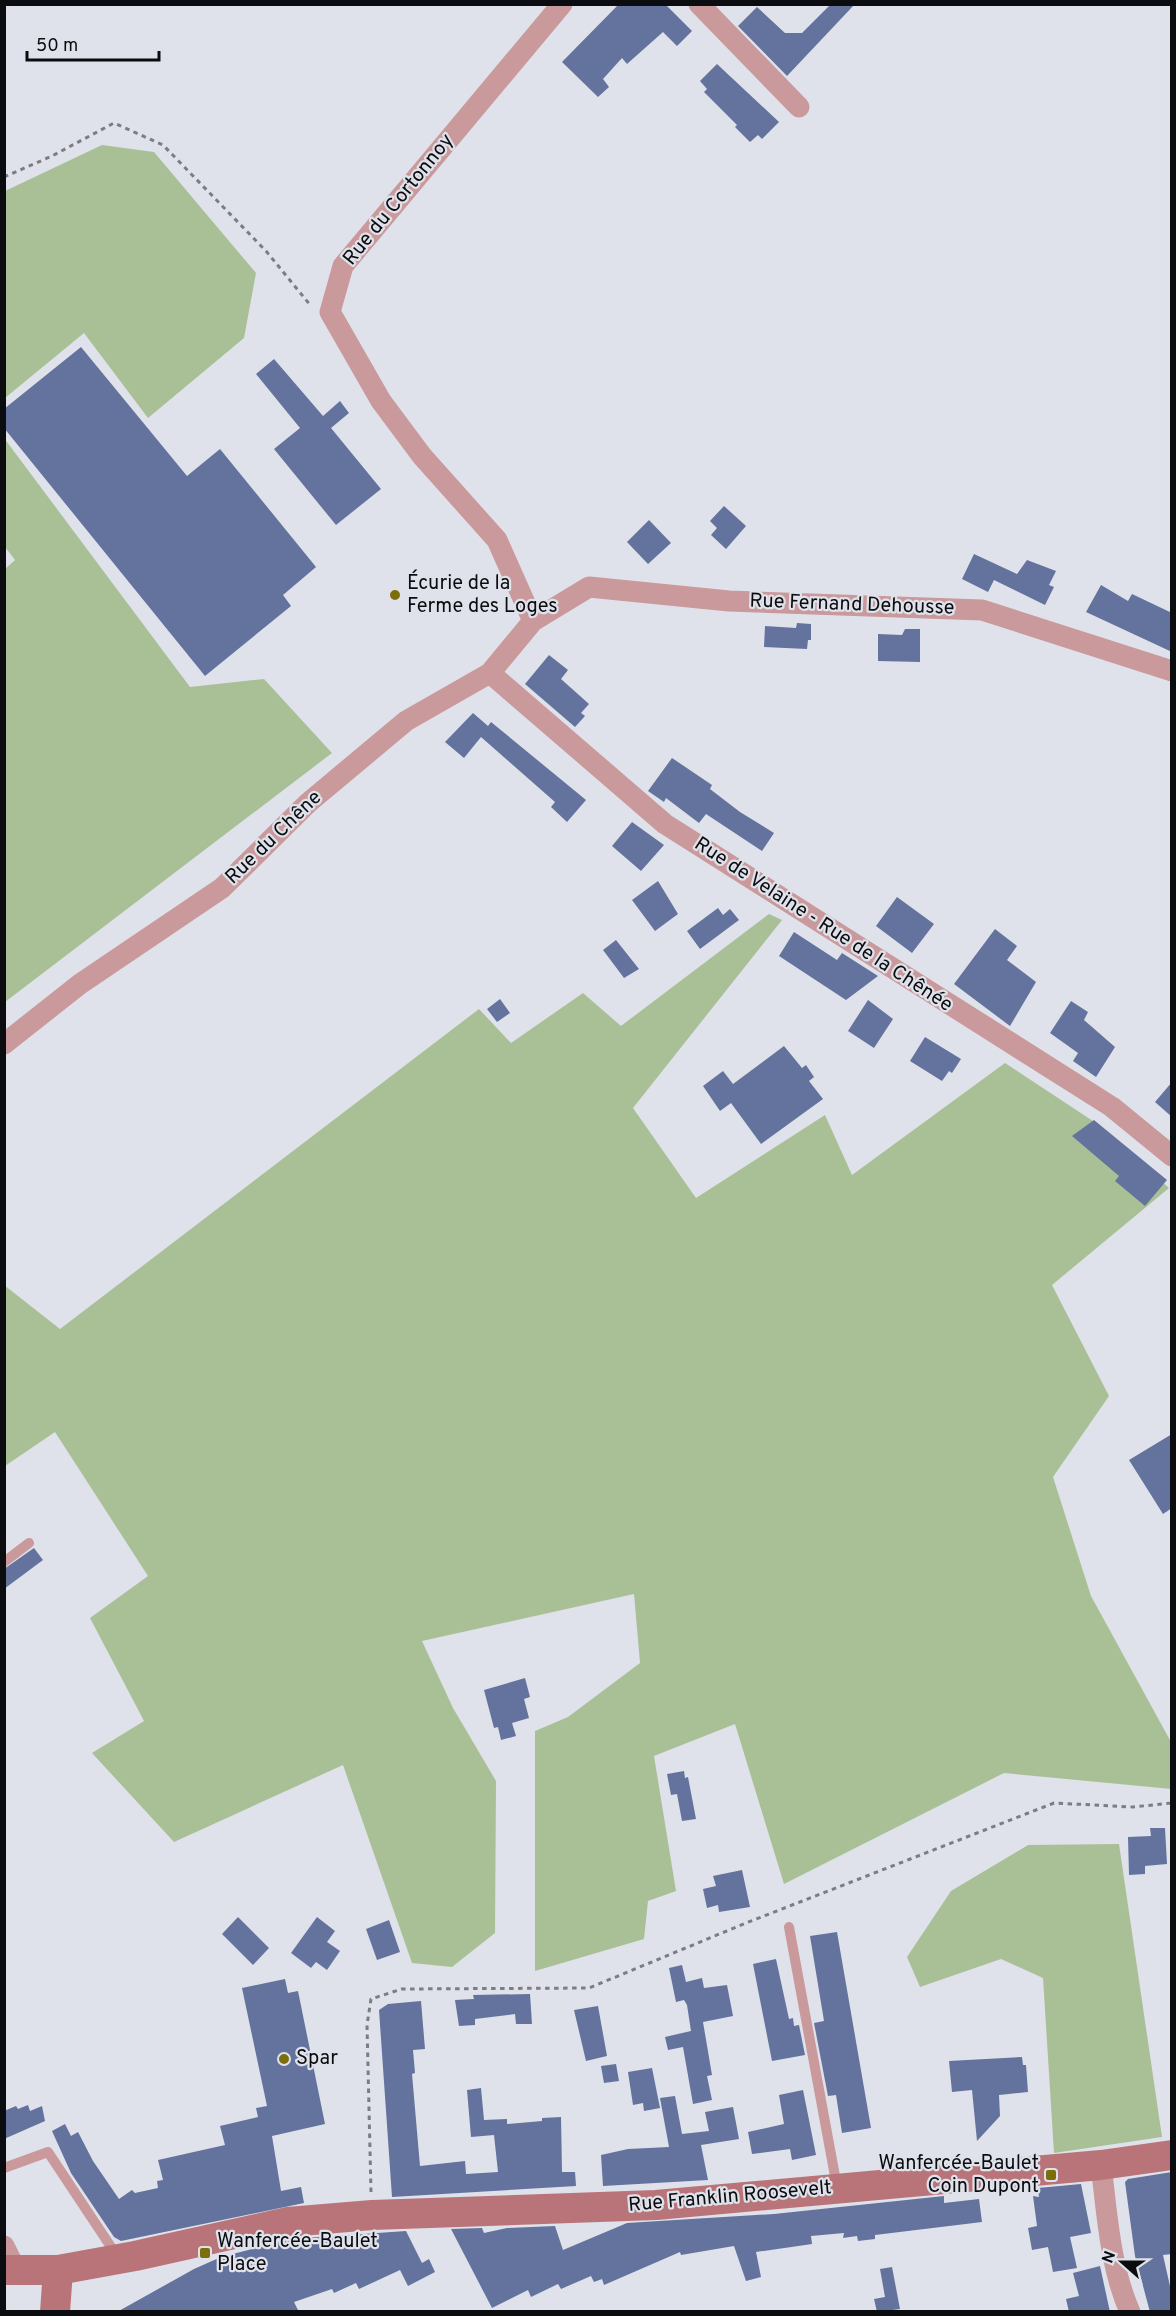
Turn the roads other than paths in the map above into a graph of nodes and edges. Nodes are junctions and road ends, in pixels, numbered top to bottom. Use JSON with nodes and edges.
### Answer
{"nodes":[{"id":1,"x":562,"y":4,"type":"edge"},
{"id":2,"x":699,"y":4,"type":"edge"},
{"id":3,"x":799,"y":107,"type":"dead end"},
{"id":4,"x":533,"y":621,"type":"junction"},
{"id":5,"x":1172,"y":671,"type":"edge"},
{"id":6,"x":490,"y":673,"type":"junction"},
{"id":7,"x":4,"y":1044,"type":"edge"},
{"id":8,"x":1172,"y":1156,"type":"edge"},
{"id":9,"x":29,"y":1543,"type":"dead end"},
{"id":10,"x":4,"y":1562,"type":"edge"},
{"id":11,"x":789,"y":1927,"type":"dead end"},
{"id":12,"x":1172,"y":2155,"type":"edge"},
{"id":13,"x":1101,"y":2165,"type":"junction"},
{"id":14,"x":4,"y":2168,"type":"edge"},
{"id":15,"x":837,"y":2188,"type":"junction"},
{"id":16,"x":118,"y":2259,"type":"junction"},
{"id":17,"x":8,"y":2261,"type":"edge"},
{"id":18,"x":58,"y":2270,"type":"junction"},
{"id":19,"x":55,"y":2312,"type":"edge"},
{"id":20,"x":1130,"y":2312,"type":"edge"}],
"edges":[{"from":1,"to":4,"type":"street","name":"Rue du Cortonnoy"},
{"from":2,"to":3,"type":"street"},
{"from":4,"to":5,"type":"street","name":"Rue Fernand Dehousse"},
{"from":4,"to":6,"type":"street","name":"Rue du Chêne"},
{"from":6,"to":7,"type":"street","name":"Rue du Chêne"},
{"from":6,"to":8,"type":"street","name":"Rue de Velaine - Rue de la Chênée"},
{"from":9,"to":10,"type":"lane"},
{"from":11,"to":15,"type":"lane"},
{"from":12,"to":13,"type":"main road","name":"Rue Franklin Roosevelt"},
{"from":13,"to":15,"type":"main road","name":"Rue Franklin Roosevelt"},
{"from":13,"to":20,"type":"street"},
{"from":14,"to":16,"type":"lane"},
{"from":15,"to":16,"type":"main road","name":"Rue Franklin Roosevelt"},
{"from":16,"to":18,"type":"main road","name":"Rue Franklin Roosevelt"},
{"from":17,"to":18,"type":"main road","name":"Rue Franklin Roosevelt"},
{"from":18,"to":19,"type":"main road"}]}
